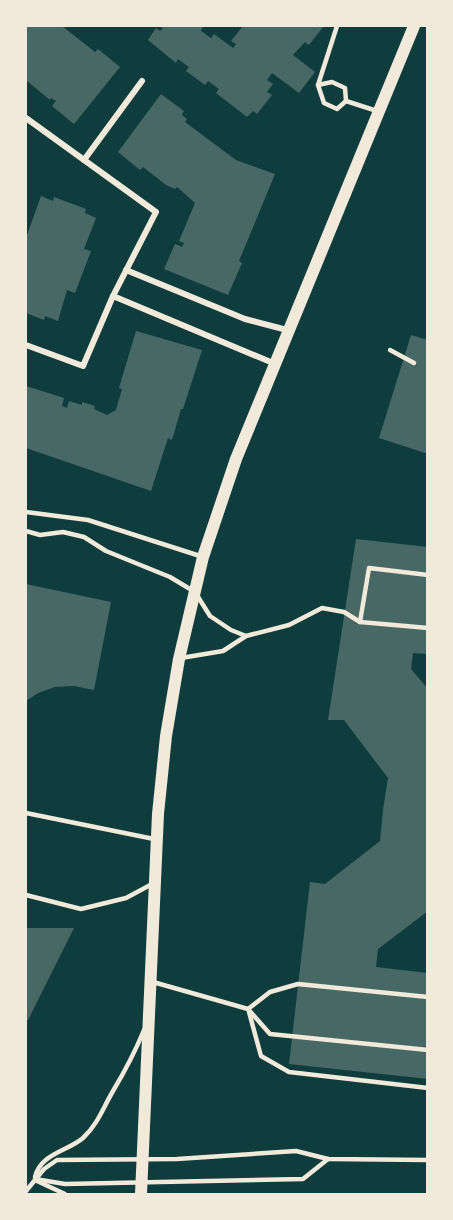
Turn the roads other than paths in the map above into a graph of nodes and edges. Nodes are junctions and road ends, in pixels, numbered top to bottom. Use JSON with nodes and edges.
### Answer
{"nodes":[{"id":1,"x":337,"y":26,"type":"edge"},
{"id":2,"x":414,"y":26,"type":"edge"},
{"id":3,"x":142,"y":81,"type":"dead end"},
{"id":4,"x":318,"y":85,"type":"junction"},
{"id":5,"x":346,"y":101,"type":"junction"},
{"id":6,"x":378,"y":111,"type":"junction"},
{"id":7,"x":26,"y":118,"type":"edge"},
{"id":8,"x":84,"y":160,"type":"junction"},
{"id":9,"x":126,"y":270,"type":"junction"},
{"id":10,"x":113,"y":296,"type":"junction"},
{"id":11,"x":287,"y":330,"type":"junction"},
{"id":12,"x":26,"y":345,"type":"edge"},
{"id":13,"x":390,"y":350,"type":"dead end"},
{"id":14,"x":273,"y":363,"type":"junction"},
{"id":15,"x":414,"y":363,"type":"dead end"},
{"id":16,"x":26,"y":512,"type":"edge"},
{"id":17,"x":26,"y":531,"type":"edge"},
{"id":18,"x":203,"y":557,"type":"junction"},
{"id":19,"x":428,"y":575,"type":"edge"},
{"id":20,"x":195,"y":592,"type":"junction"},
{"id":21,"x":360,"y":622,"type":"junction"},
{"id":22,"x":428,"y":628,"type":"edge"},
{"id":23,"x":246,"y":636,"type":"junction"},
{"id":24,"x":179,"y":659,"type":"junction"},
{"id":25,"x":26,"y":813,"type":"edge"},
{"id":26,"x":157,"y":840,"type":"junction"},
{"id":27,"x":155,"y":883,"type":"junction"},
{"id":28,"x":26,"y":895,"type":"edge"},
{"id":29,"x":150,"y":981,"type":"junction"},
{"id":30,"x":428,"y":998,"type":"edge"},
{"id":31,"x":248,"y":1009,"type":"junction"},
{"id":32,"x":149,"y":1018,"type":"junction"},
{"id":33,"x":428,"y":1050,"type":"edge"},
{"id":34,"x":428,"y":1088,"type":"edge"},
{"id":35,"x":142,"y":1159,"type":"junction"},
{"id":36,"x":328,"y":1159,"type":"junction"},
{"id":37,"x":428,"y":1160,"type":"edge"},
{"id":38,"x":34,"y":1179,"type":"junction"},
{"id":39,"x":141,"y":1189,"type":"edge"},
{"id":40,"x":26,"y":1191,"type":"edge"},
{"id":41,"x":65,"y":1194,"type":"edge"}],
"edges":[{"from":1,"to":4,"type":"lane"},
{"from":2,"to":6,"type":"main road"},
{"from":3,"to":8,"type":"street"},
{"from":4,"to":5,"type":"lane"},
{"from":4,"to":5,"type":"lane"},
{"from":5,"to":6,"type":"lane"},
{"from":6,"to":11,"type":"main road"},
{"from":7,"to":8,"type":"street"},
{"from":8,"to":9,"type":"street"},
{"from":9,"to":10,"type":"street"},
{"from":9,"to":11,"type":"street"},
{"from":10,"to":12,"type":"street"},
{"from":10,"to":14,"type":"street"},
{"from":11,"to":14,"type":"main road"},
{"from":13,"to":15,"type":"lane"},
{"from":14,"to":18,"type":"main road"},
{"from":16,"to":18,"type":"lane"},
{"from":17,"to":20,"type":"lane"},
{"from":18,"to":20,"type":"main road"},
{"from":19,"to":21,"type":"lane"},
{"from":20,"to":23,"type":"lane"},
{"from":20,"to":24,"type":"main road"},
{"from":21,"to":22,"type":"lane"},
{"from":21,"to":23,"type":"lane"},
{"from":23,"to":24,"type":"lane"},
{"from":24,"to":26,"type":"main road"},
{"from":25,"to":26,"type":"lane"},
{"from":26,"to":27,"type":"main road"},
{"from":27,"to":28,"type":"lane"},
{"from":27,"to":29,"type":"main road"},
{"from":29,"to":31,"type":"lane"},
{"from":29,"to":32,"type":"main road"},
{"from":30,"to":31,"type":"lane"},
{"from":31,"to":33,"type":"lane"},
{"from":31,"to":34,"type":"lane"},
{"from":32,"to":35,"type":"main road"},
{"from":32,"to":38,"type":"lane"},
{"from":35,"to":36,"type":"lane"},
{"from":35,"to":38,"type":"lane"},
{"from":35,"to":39,"type":"main road"},
{"from":36,"to":37,"type":"lane"},
{"from":36,"to":39,"type":"lane"},
{"from":38,"to":39,"type":"lane"},
{"from":38,"to":40,"type":"lane"},
{"from":38,"to":41,"type":"lane"}]}
